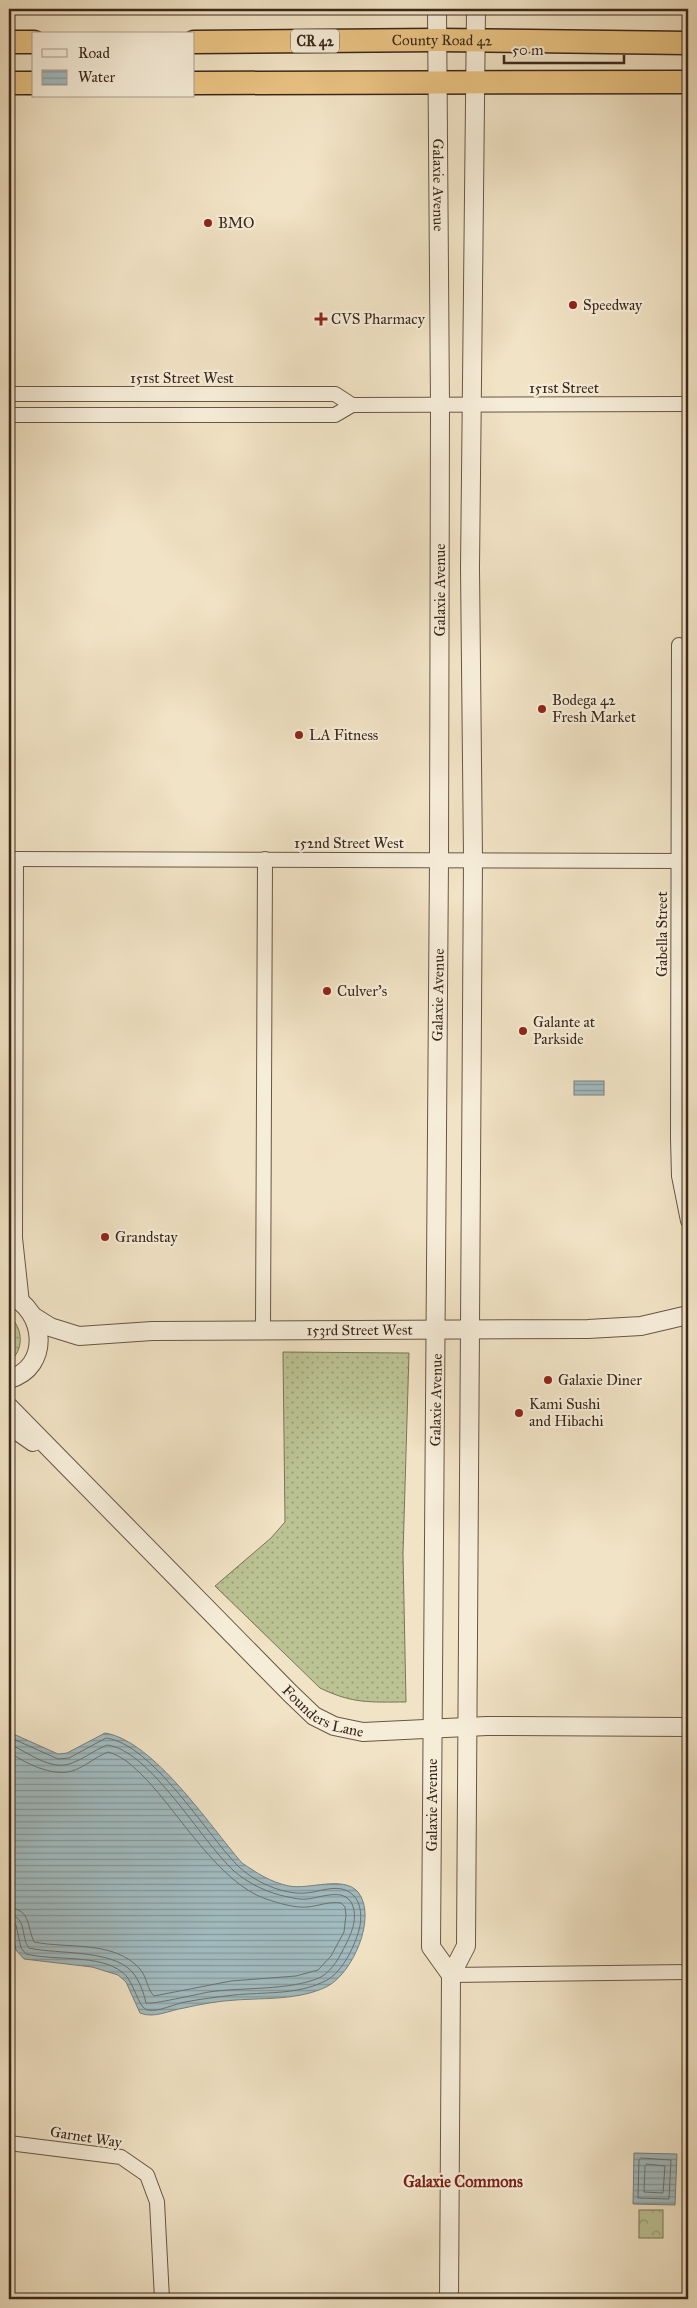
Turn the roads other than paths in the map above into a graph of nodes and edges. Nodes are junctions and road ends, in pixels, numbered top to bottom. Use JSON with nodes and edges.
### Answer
{"nodes":[{"id":1,"x":437,"y":9,"type":"edge"},
{"id":2,"x":476,"y":9,"type":"edge"},
{"id":3,"x":437,"y":40,"type":"junction"},
{"id":4,"x":476,"y":41,"type":"junction"},
{"id":5,"x":9,"y":42,"type":"edge"},
{"id":6,"x":32,"y":42,"type":"edge"},
{"id":7,"x":195,"y":42,"type":"edge"},
{"id":8,"x":688,"y":43,"type":"edge"},
{"id":9,"x":688,"y":82,"type":"edge"},
{"id":10,"x":9,"y":83,"type":"edge"},
{"id":11,"x":32,"y":83,"type":"edge"},
{"id":12,"x":195,"y":83,"type":"edge"},
{"id":13,"x":439,"y":83,"type":"junction"},
{"id":14,"x":475,"y":83,"type":"junction"},
{"id":15,"x":9,"y":394,"type":"edge"},
{"id":16,"x":471,"y":404,"type":"junction"},
{"id":17,"x":688,"y":404,"type":"edge"},
{"id":18,"x":352,"y":405,"type":"junction"},
{"id":19,"x":440,"y":405,"type":"junction"},
{"id":20,"x":9,"y":415,"type":"edge"},
{"id":21,"x":679,"y":645,"type":"dead end"},
{"id":22,"x":12,"y":859,"type":"edge"},
{"id":23,"x":264,"y":859,"type":"junction"},
{"id":24,"x":439,"y":859,"type":"junction"},
{"id":25,"x":473,"y":859,"type":"junction"},
{"id":26,"x":683,"y":861,"type":"edge"},
{"id":27,"x":688,"y":1221,"type":"edge"},
{"id":28,"x":16,"y":1299,"type":"edge"},
{"id":29,"x":688,"y":1316,"type":"edge"},
{"id":30,"x":34,"y":1318,"type":"junction"},
{"id":31,"x":263,"y":1330,"type":"junction"},
{"id":32,"x":436,"y":1330,"type":"junction"},
{"id":33,"x":470,"y":1330,"type":"junction"},
{"id":34,"x":9,"y":1379,"type":"edge"},
{"id":35,"x":9,"y":1408,"type":"edge"},
{"id":36,"x":9,"y":1425,"type":"edge"},
{"id":37,"x":56,"y":1457,"type":"junction"},
{"id":38,"x":688,"y":1726,"type":"edge"},
{"id":39,"x":468,"y":1727,"type":"junction"},
{"id":40,"x":433,"y":1729,"type":"junction"},
{"id":41,"x":688,"y":1972,"type":"edge"},
{"id":42,"x":451,"y":1975,"type":"junction"},
{"id":43,"x":9,"y":2143,"type":"edge"},
{"id":44,"x":162,"y":2299,"type":"edge"},
{"id":45,"x":449,"y":2299,"type":"edge"}],
"edges":[{"from":1,"to":3,"type":"street","name":"Galaxie Avenue"},
{"from":2,"to":4,"type":"street","name":"Galaxie Avenue"},
{"from":3,"to":4,"type":"highway","name":"County Road 42","number":"CR 42"},
{"from":3,"to":7,"type":"highway","name":"County Road 42","number":"CR 42"},
{"from":3,"to":13,"type":"street","name":"Galaxie Avenue"},
{"from":4,"to":8,"type":"highway","name":"County Road 42","number":"CR 42"},
{"from":4,"to":14,"type":"street","name":"Galaxie Avenue"},
{"from":5,"to":6,"type":"highway"},
{"from":9,"to":14,"type":"highway"},
{"from":10,"to":11,"type":"highway"},
{"from":12,"to":13,"type":"highway"},
{"from":13,"to":14,"type":"highway"},
{"from":13,"to":19,"type":"street","name":"Galaxie Avenue"},
{"from":14,"to":16,"type":"street","name":"Galaxie Avenue"},
{"from":15,"to":18,"type":"street","name":"151st Street West"},
{"from":16,"to":17,"type":"street","name":"151st Street"},
{"from":16,"to":19,"type":"street","name":"151st Street"},
{"from":16,"to":25,"type":"street","name":"Galaxie Avenue"},
{"from":18,"to":19,"type":"street","name":"151st Street West"},
{"from":18,"to":20,"type":"street","name":"151st Street West"},
{"from":19,"to":24,"type":"street","name":"Galaxie Avenue"},
{"from":21,"to":26,"type":"street","name":"Gabella Street"},
{"from":22,"to":23,"type":"street","name":"152nd Street West"},
{"from":22,"to":28,"type":"street"},
{"from":23,"to":24,"type":"street","name":"152nd Street West"},
{"from":23,"to":31,"type":"street"},
{"from":24,"to":25,"type":"street","name":"152nd Street West"},
{"from":24,"to":32,"type":"street","name":"Galaxie Avenue"},
{"from":25,"to":26,"type":"street","name":"152nd Street West"},
{"from":25,"to":33,"type":"street","name":"Galaxie Avenue"},
{"from":26,"to":27,"type":"street","name":"Gabella Street"},
{"from":28,"to":30,"type":"street"},
{"from":29,"to":33,"type":"street","name":"153rd Street West"},
{"from":30,"to":31,"type":"street","name":"153rd Street West"},
{"from":30,"to":34,"type":"street"},
{"from":31,"to":32,"type":"street","name":"153rd Street West"},
{"from":32,"to":33,"type":"street","name":"153rd Street West"},
{"from":32,"to":40,"type":"street","name":"Galaxie Avenue"},
{"from":33,"to":39,"type":"street","name":"Galaxie Avenue"},
{"from":35,"to":37,"type":"street","name":"Founders Lane"},
{"from":36,"to":37,"type":"street","name":"Founders Lane"},
{"from":37,"to":40,"type":"street","name":"Founders Lane"},
{"from":38,"to":39,"type":"street","name":"Founders Lane"},
{"from":39,"to":40,"type":"street","name":"Founders Lane"},
{"from":39,"to":42,"type":"street","name":"Galaxie Avenue"},
{"from":40,"to":42,"type":"street","name":"Galaxie Avenue"},
{"from":41,"to":42,"type":"street"},
{"from":42,"to":45,"type":"street","name":"Galaxie Avenue"},
{"from":43,"to":44,"type":"street","name":"Garnet Way"}]}
